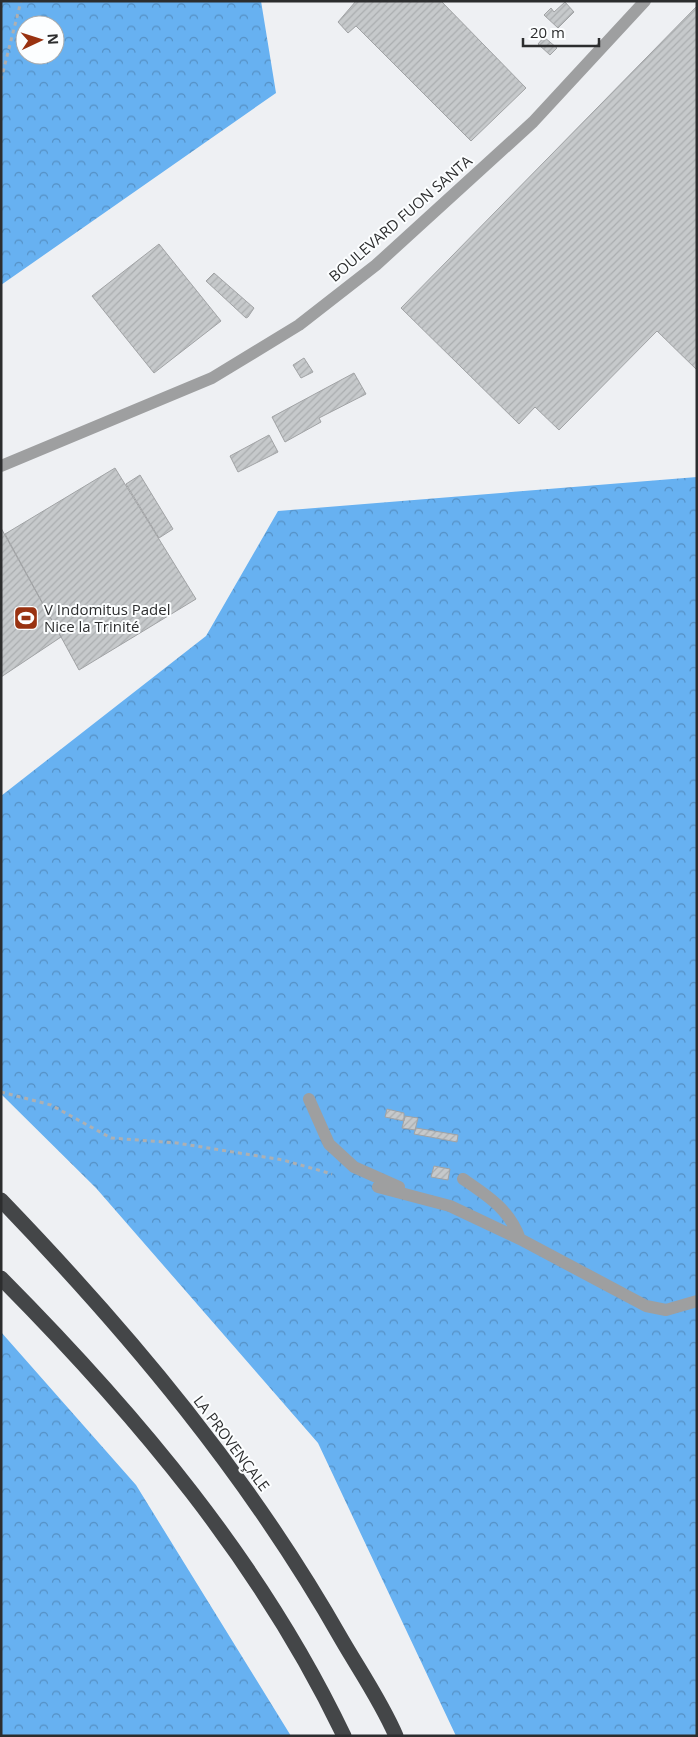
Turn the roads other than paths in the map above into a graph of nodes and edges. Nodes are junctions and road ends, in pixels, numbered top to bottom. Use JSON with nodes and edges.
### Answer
{"nodes":[{"id":1,"x":645,"y":1,"type":"edge"},
{"id":2,"x":1,"y":466,"type":"edge"},
{"id":3,"x":309,"y":1099,"type":"dead end"},
{"id":4,"x":463,"y":1179,"type":"dead end"},
{"id":5,"x":378,"y":1187,"type":"dead end"},
{"id":6,"x":409,"y":1194,"type":"junction"},
{"id":7,"x":1,"y":1200,"type":"edge"},
{"id":8,"x":520,"y":1239,"type":"junction"},
{"id":9,"x":1,"y":1278,"type":"edge"},
{"id":10,"x":697,"y":1302,"type":"edge"},
{"id":11,"x":344,"y":1736,"type":"edge"},
{"id":12,"x":396,"y":1736,"type":"edge"}],
"edges":[{"from":1,"to":2,"type":"street","name":"BOULEVARD FUON SANTA"},
{"from":3,"to":6,"type":"street"},
{"from":4,"to":8,"type":"street"},
{"from":5,"to":6,"type":"street"},
{"from":6,"to":8,"type":"street"},
{"from":7,"to":12,"type":"highway","name":"LA PROVENÇALE"},
{"from":8,"to":10,"type":"street"},
{"from":9,"to":11,"type":"highway"}]}
